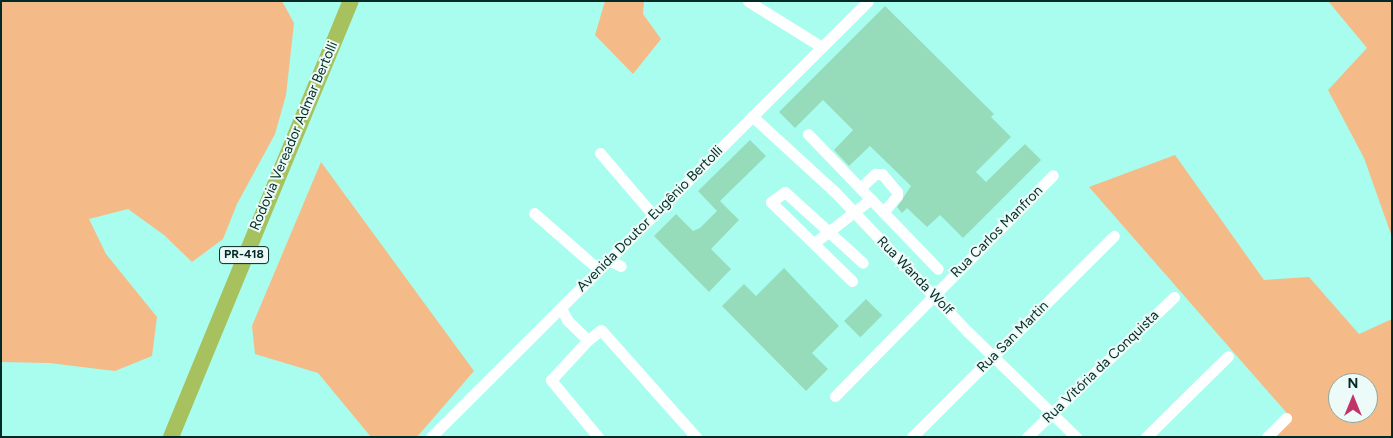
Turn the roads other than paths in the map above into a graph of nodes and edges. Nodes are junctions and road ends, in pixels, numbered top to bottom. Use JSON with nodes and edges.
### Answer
{"nodes":[{"id":1,"x":350,"y":1,"type":"edge"},
{"id":2,"x":748,"y":1,"type":"edge"},
{"id":3,"x":868,"y":1,"type":"edge"},
{"id":4,"x":822,"y":47,"type":"junction"},
{"id":5,"x":752,"y":116,"type":"junction"},
{"id":6,"x":808,"y":134,"type":"dead end"},
{"id":7,"x":600,"y":153,"type":"dead end"},
{"id":8,"x":1053,"y":175,"type":"dead end"},
{"id":9,"x":860,"y":188,"type":"junction"},
{"id":10,"x":870,"y":199,"type":"junction"},
{"id":11,"x":534,"y":212,"type":"dead end"},
{"id":12,"x":854,"y":212,"type":"junction"},
{"id":13,"x":882,"y":212,"type":"junction"},
{"id":14,"x":654,"y":216,"type":"junction"},
{"id":15,"x":829,"y":230,"type":"junction"},
{"id":16,"x":1114,"y":236,"type":"dead end"},
{"id":17,"x":814,"y":243,"type":"junction"},
{"id":18,"x":609,"y":260,"type":"junction"},
{"id":19,"x":863,"y":263,"type":"dead end"},
{"id":20,"x":621,"y":266,"type":"dead end"},
{"id":21,"x":938,"y":269,"type":"dead end"},
{"id":22,"x":599,"y":270,"type":"junction"},
{"id":23,"x":852,"y":280,"type":"dead end"},
{"id":24,"x":934,"y":296,"type":"junction"},
{"id":25,"x":1174,"y":297,"type":"dead end"},
{"id":26,"x":561,"y":308,"type":"junction"},
{"id":27,"x":588,"y":340,"type":"junction"},
{"id":28,"x":994,"y":356,"type":"junction"},
{"id":29,"x":1228,"y":356,"type":"dead end"},
{"id":30,"x":835,"y":396,"type":"dead end"},
{"id":31,"x":1052,"y":413,"type":"junction"},
{"id":32,"x":1286,"y":418,"type":"dead end"},
{"id":33,"x":436,"y":435,"type":"edge"},
{"id":34,"x":171,"y":437,"type":"edge"},
{"id":35,"x":598,"y":437,"type":"edge"},
{"id":36,"x":696,"y":437,"type":"edge"},
{"id":37,"x":912,"y":437,"type":"edge"},
{"id":38,"x":1027,"y":437,"type":"edge"},
{"id":39,"x":1076,"y":437,"type":"edge"},
{"id":40,"x":1146,"y":437,"type":"edge"},
{"id":41,"x":1267,"y":437,"type":"edge"}],
"edges":[{"from":1,"to":34,"type":"highway","name":"Rodovia Vereador Admar Bertolli","number":"PR-418"},
{"from":2,"to":4,"type":"street"},
{"from":3,"to":4,"type":"street","name":"Avenida Doutor Eugênio Bertolli"},
{"from":4,"to":5,"type":"street","name":"Avenida Doutor Eugênio Bertolli"},
{"from":5,"to":12,"type":"street","name":"Rua Wanda Wolf"},
{"from":5,"to":14,"type":"street","name":"Avenida Doutor Eugênio Bertolli"},
{"from":6,"to":9,"type":"street"},
{"from":7,"to":14,"type":"street"},
{"from":8,"to":24,"type":"street","name":"Rua Carlos Manfron"},
{"from":9,"to":10,"type":"street"},
{"from":9,"to":13,"type":"street"},
{"from":10,"to":12,"type":"street"},
{"from":10,"to":13,"type":"street"},
{"from":11,"to":22,"type":"street"},
{"from":12,"to":15,"type":"street"},
{"from":12,"to":24,"type":"street","name":"Rua Wanda Wolf"},
{"from":13,"to":21,"type":"street"},
{"from":14,"to":18,"type":"street","name":"Avenida Doutor Eugênio Bertolli"},
{"from":15,"to":17,"type":"street"},
{"from":15,"to":17,"type":"street"},
{"from":15,"to":19,"type":"street"},
{"from":16,"to":28,"type":"street","name":"Rua San Martin"},
{"from":17,"to":23,"type":"street"},
{"from":18,"to":20,"type":"street"},
{"from":18,"to":22,"type":"street","name":"Avenida Doutor Eugênio Bertolli"},
{"from":22,"to":26,"type":"street","name":"Avenida Doutor Eugênio Bertolli"},
{"from":24,"to":28,"type":"street","name":"Rua Wanda Wolf"},
{"from":24,"to":30,"type":"street","name":"Rua Carlos Manfron"},
{"from":25,"to":31,"type":"street","name":"Rua Vitória da Conquista"},
{"from":26,"to":27,"type":"street"},
{"from":26,"to":33,"type":"street","name":"Avenida Doutor Eugênio Bertolli"},
{"from":27,"to":35,"type":"street"},
{"from":27,"to":36,"type":"street"},
{"from":28,"to":31,"type":"street","name":"Rua Wanda Wolf"},
{"from":28,"to":37,"type":"street","name":"Rua San Martin"},
{"from":29,"to":40,"type":"street"},
{"from":31,"to":38,"type":"street","name":"Rua Vitória da Conquista"},
{"from":31,"to":39,"type":"street","name":"Rua Wanda Wolf"},
{"from":32,"to":41,"type":"street"}]}
